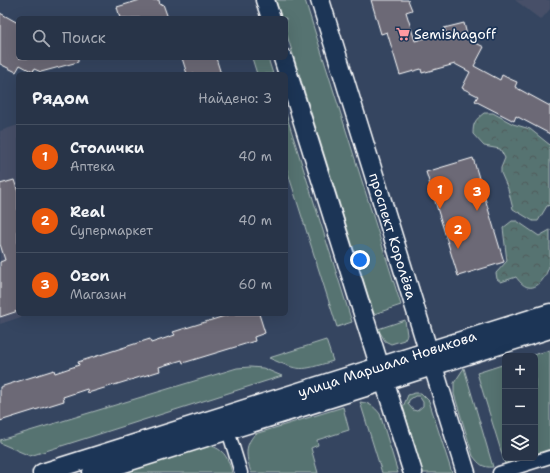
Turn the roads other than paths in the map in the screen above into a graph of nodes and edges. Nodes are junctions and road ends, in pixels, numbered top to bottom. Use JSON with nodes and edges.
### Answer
{"nodes":[{"id":1,"x":265,"y":0,"type":"edge"},
{"id":2,"x":320,"y":0,"type":"edge"},
{"id":3,"x":270,"y":16,"type":"edge"},
{"id":4,"x":284,"y":60,"type":"edge"},
{"id":5,"x":287,"y":72,"type":"edge"},
{"id":6,"x":288,"y":74,"type":"edge"},
{"id":7,"x":550,"y":313,"type":"edge"},
{"id":8,"x":550,"y":329,"type":"edge"},
{"id":9,"x":431,"y":359,"type":"junction"},
{"id":10,"x":382,"y":374,"type":"junction"},
{"id":11,"x":226,"y":423,"type":"junction"},
{"id":12,"x":550,"y":457,"type":"edge"},
{"id":13,"x":42,"y":473,"type":"edge"},
{"id":14,"x":92,"y":473,"type":"edge"},
{"id":15,"x":241,"y":473,"type":"edge"},
{"id":16,"x":413,"y":473,"type":"edge"},
{"id":17,"x":466,"y":473,"type":"edge"},
{"id":18,"x":499,"y":473,"type":"edge"}],
"edges":[{"from":1,"to":3,"type":"street"},
{"from":2,"to":9,"type":"street","name":"проспект Королёва"},
{"from":4,"to":5,"type":"street"},
{"from":6,"to":10,"type":"street"},
{"from":7,"to":9,"type":"street","name":"улица Маршала Новикова"},
{"from":8,"to":9,"type":"street","name":"улица Маршала Новикова"},
{"from":9,"to":10,"type":"street","name":"улица Маршала Новикова"},
{"from":9,"to":17,"type":"street","name":"проспект Королёва"},
{"from":10,"to":11,"type":"street","name":"улица Маршала Новикова"},
{"from":10,"to":16,"type":"street"},
{"from":11,"to":13,"type":"street","name":"улица Маршала Новикова"},
{"from":11,"to":14,"type":"street","name":"улица Маршала Новикова"},
{"from":11,"to":15,"type":"street"},
{"from":12,"to":18,"type":"street"}]}
